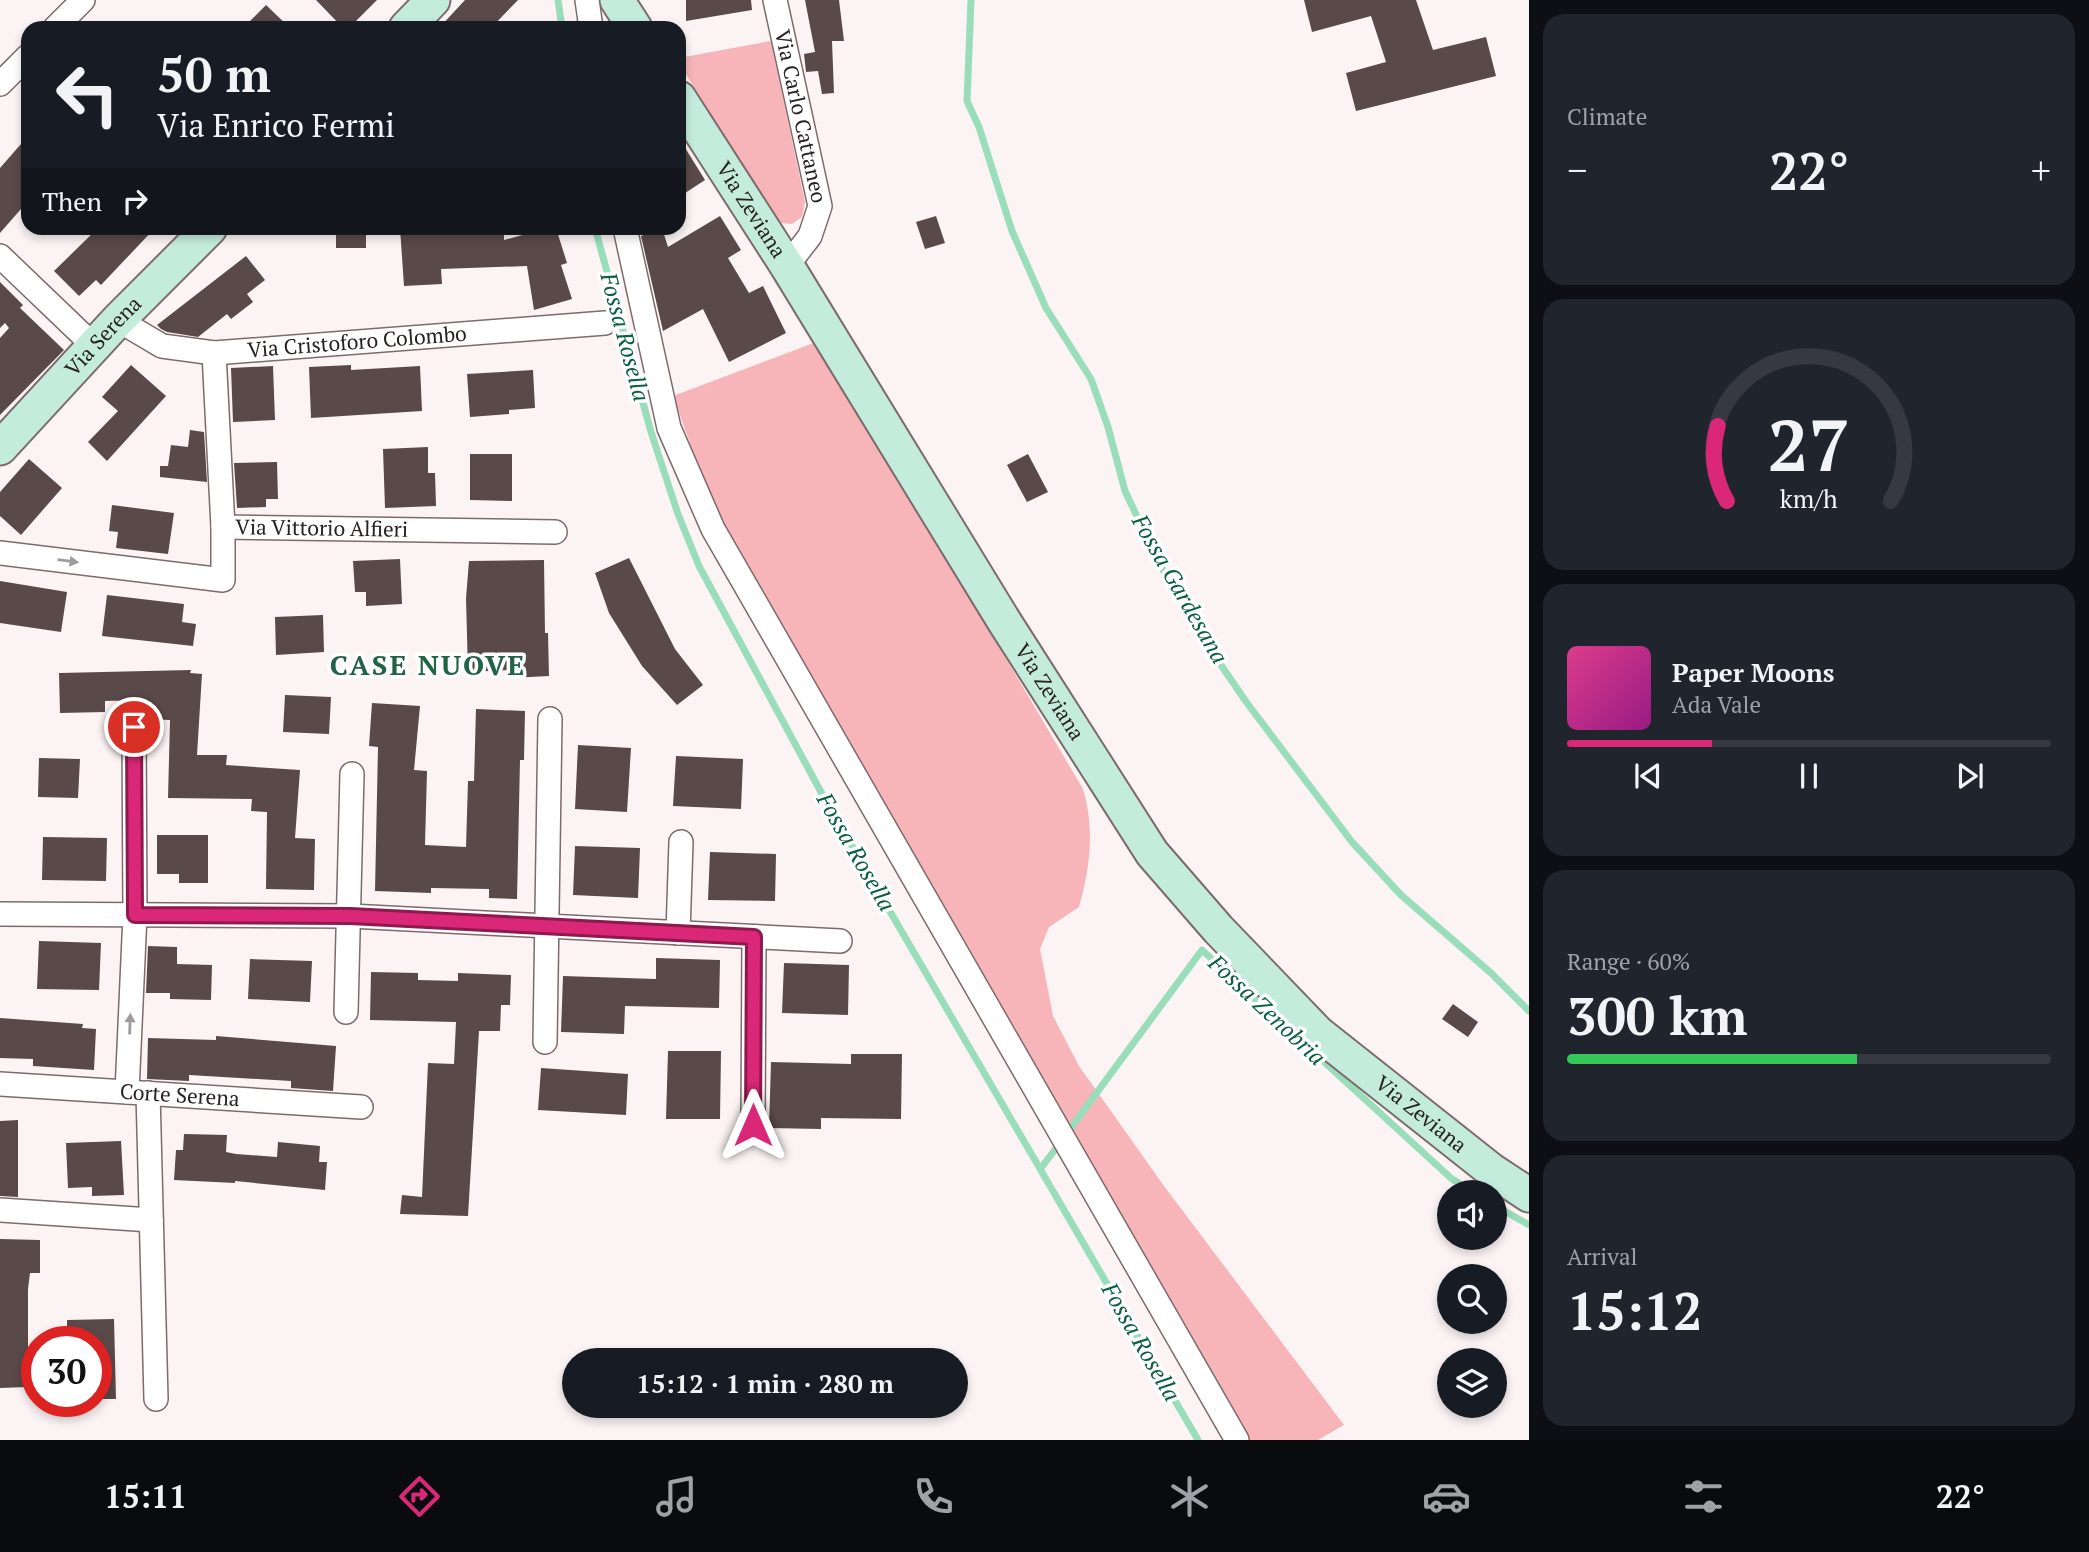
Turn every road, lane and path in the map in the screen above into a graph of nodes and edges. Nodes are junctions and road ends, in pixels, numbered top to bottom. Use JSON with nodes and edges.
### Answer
{"nodes":[{"id":1,"x":83,"y":0,"type":"edge"},
{"id":2,"x":433,"y":0,"type":"edge"},
{"id":3,"x":587,"y":0,"type":"edge"},
{"id":4,"x":617,"y":0,"type":"edge"},
{"id":5,"x":775,"y":0,"type":"edge"},
{"id":6,"x":62,"y":21,"type":"edge"},
{"id":7,"x":413,"y":21,"type":"edge"},
{"id":8,"x":590,"y":21,"type":"edge"},
{"id":9,"x":630,"y":21,"type":"edge"},
{"id":10,"x":21,"y":63,"type":"edge"},
{"id":11,"x":0,"y":84,"type":"edge"},
{"id":12,"x":686,"y":108,"type":"edge"},
{"id":13,"x":203,"y":235,"type":"edge"},
{"id":14,"x":627,"y":235,"type":"edge"},
{"id":15,"x":0,"y":256,"type":"edge"},
{"id":16,"x":787,"y":266,"type":"junction"},
{"id":17,"x":118,"y":320,"type":"junction"},
{"id":18,"x":605,"y":323,"type":"dead end"},
{"id":19,"x":94,"y":346,"type":"junction"},
{"id":20,"x":214,"y":353,"type":"junction"},
{"id":21,"x":0,"y":447,"type":"edge"},
{"id":22,"x":223,"y":527,"type":"junction"},
{"id":23,"x":555,"y":532,"type":"dead end"},
{"id":24,"x":0,"y":552,"type":"edge"},
{"id":25,"x":550,"y":719,"type":"dead end"},
{"id":26,"x":134,"y":727,"type":"dead end"},
{"id":27,"x":352,"y":775,"type":"dead end"},
{"id":28,"x":681,"y":842,"type":"dead end"},
{"id":29,"x":0,"y":914,"type":"edge"},
{"id":30,"x":135,"y":915,"type":"junction"},
{"id":31,"x":350,"y":916,"type":"junction"},
{"id":32,"x":548,"y":926,"type":"junction"},
{"id":33,"x":678,"y":933,"type":"junction"},
{"id":34,"x":754,"y":937,"type":"junction"},
{"id":35,"x":841,"y":942,"type":"dead end"},
{"id":36,"x":346,"y":1012,"type":"dead end"},
{"id":37,"x":545,"y":1042,"type":"dead end"},
{"id":38,"x":0,"y":1084,"type":"edge"},
{"id":39,"x":138,"y":1093,"type":"junction"},
{"id":40,"x":361,"y":1107,"type":"dead end"},
{"id":41,"x":753,"y":1125,"type":"dead end"},
{"id":42,"x":1529,"y":1195,"type":"edge"},
{"id":43,"x":0,"y":1210,"type":"edge"},
{"id":44,"x":151,"y":1220,"type":"junction"},
{"id":45,"x":156,"y":1399,"type":"dead end"},
{"id":46,"x":1237,"y":1440,"type":"edge"}],
"edges":[{"from":1,"to":6,"type":"street"},
{"from":2,"to":7,"type":"street"},
{"from":3,"to":8,"type":"street"},
{"from":4,"to":9,"type":"street"},
{"from":5,"to":16,"type":"street","name":"Via Carlo Cattaneo"},
{"from":10,"to":11,"type":"street"},
{"from":12,"to":16,"type":"street","name":"Via Zeviana"},
{"from":13,"to":17,"type":"street","name":"Via Serena"},
{"from":14,"to":46,"type":"street"},
{"from":15,"to":19,"type":"street"},
{"from":16,"to":42,"type":"street","name":"Via Zeviana"},
{"from":17,"to":19,"type":"street","name":"Via Serena"},
{"from":17,"to":20,"type":"street","name":"Via Cristoforo Colombo"},
{"from":18,"to":20,"type":"street","name":"Via Cristoforo Colombo"},
{"from":19,"to":21,"type":"street","name":"Via Serena"},
{"from":20,"to":22,"type":"street","name":"Via Vittorio Alfieri"},
{"from":22,"to":23,"type":"street","name":"Via Vittorio Alfieri"},
{"from":24,"to":22,"type":"street","one_way":true},
{"from":25,"to":32,"type":"street"},
{"from":26,"to":30,"type":"street"},
{"from":27,"to":31,"type":"street"},
{"from":28,"to":33,"type":"street"},
{"from":29,"to":30,"type":"street"},
{"from":30,"to":31,"type":"street"},
{"from":39,"to":30,"type":"street","one_way":true},
{"from":31,"to":32,"type":"street"},
{"from":31,"to":36,"type":"street"},
{"from":32,"to":33,"type":"street"},
{"from":32,"to":37,"type":"street"},
{"from":33,"to":34,"type":"street"},
{"from":34,"to":35,"type":"street"},
{"from":34,"to":41,"type":"street"},
{"from":38,"to":39,"type":"street","name":"Corte Serena"},
{"from":39,"to":40,"type":"street","name":"Corte Serena"},
{"from":39,"to":44,"type":"street"},
{"from":43,"to":44,"type":"street"},
{"from":44,"to":45,"type":"street"}]}
